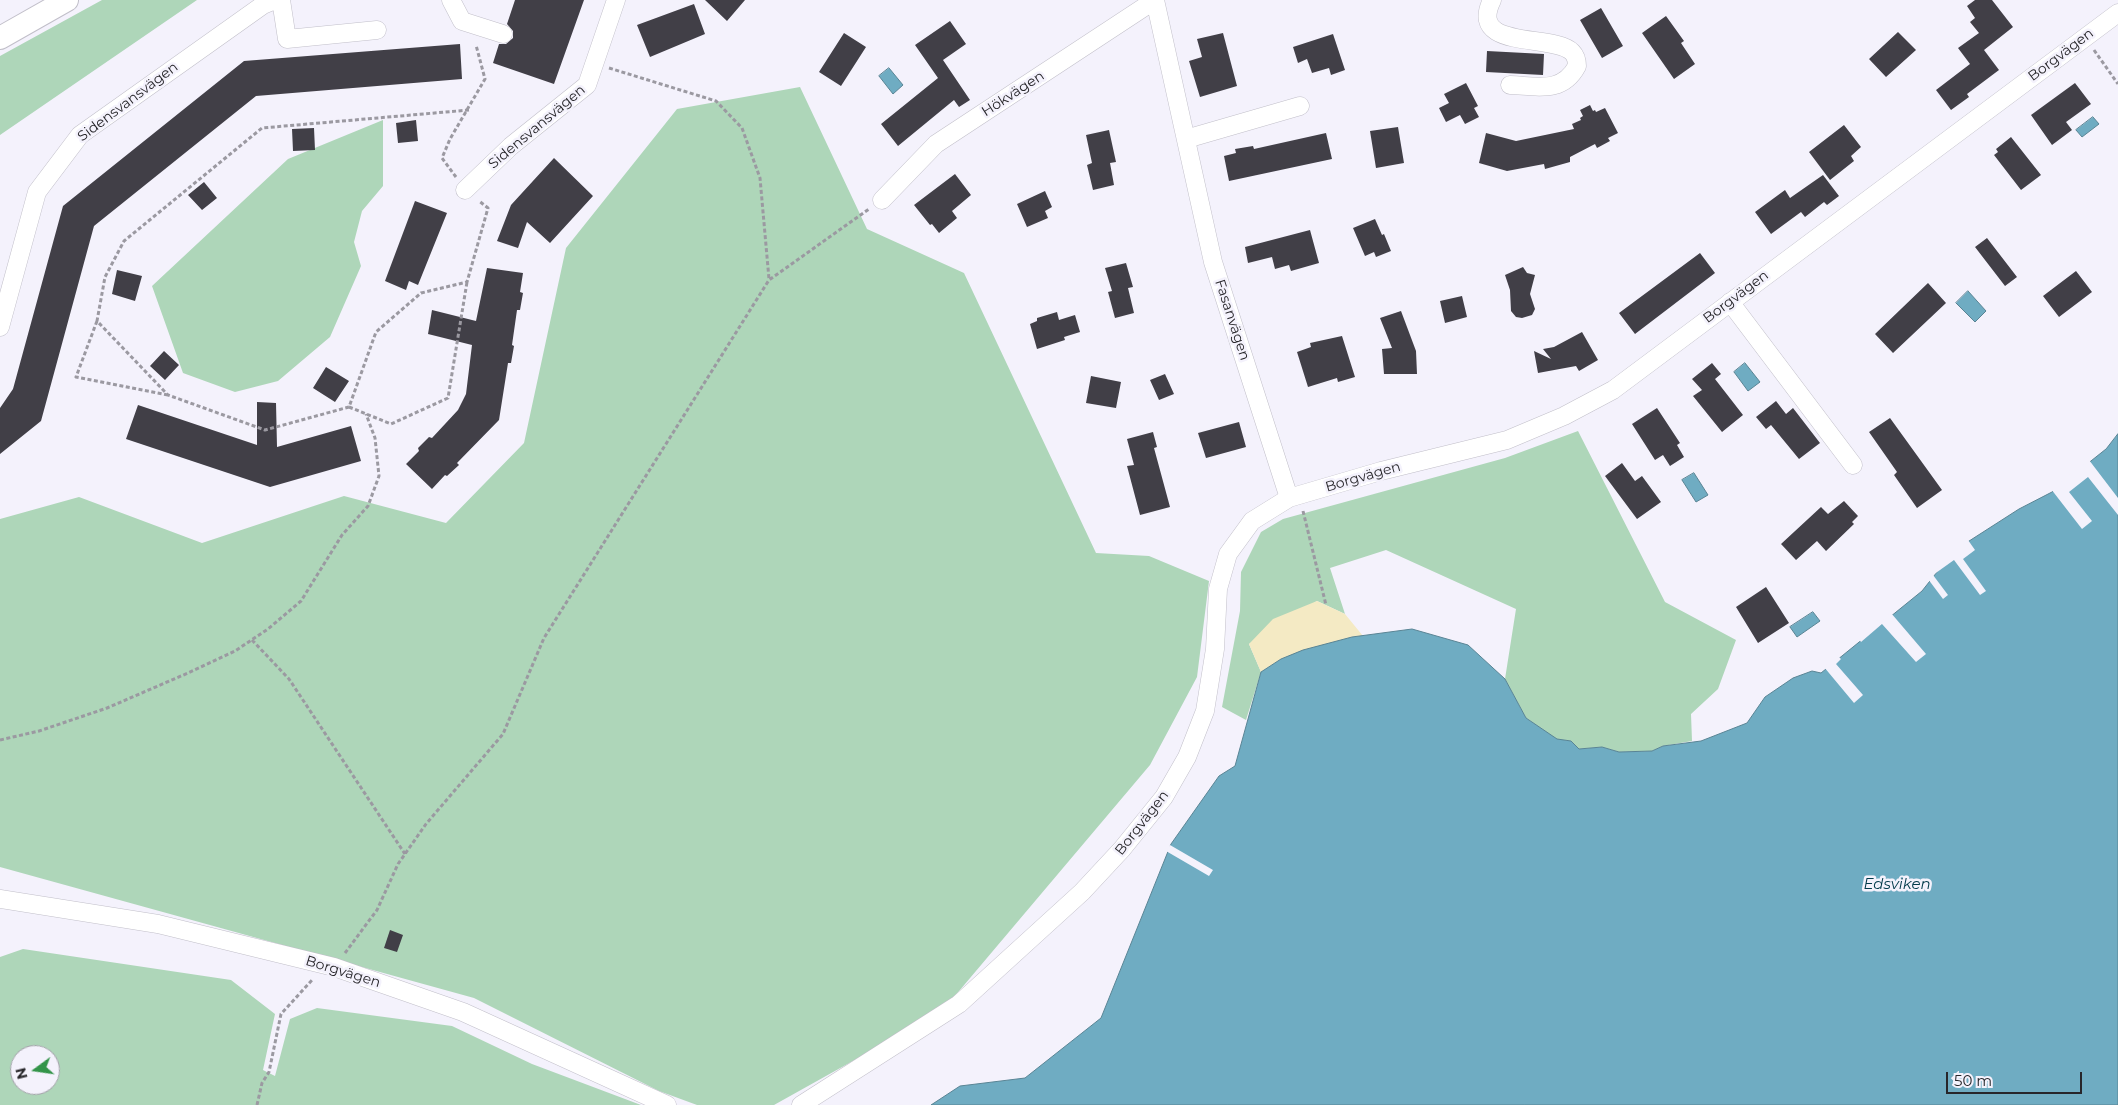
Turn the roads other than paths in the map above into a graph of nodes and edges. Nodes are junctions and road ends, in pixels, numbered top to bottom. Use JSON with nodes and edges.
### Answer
{"nodes":[{"id":1,"x":67,"y":0,"type":"edge"},
{"id":2,"x":275,"y":0,"type":"edge"},
{"id":3,"x":281,"y":0,"type":"edge"},
{"id":4,"x":451,"y":0,"type":"edge"},
{"id":5,"x":616,"y":0,"type":"edge"},
{"id":6,"x":1155,"y":0,"type":"edge"},
{"id":7,"x":1492,"y":0,"type":"edge"},
{"id":8,"x":2118,"y":13,"type":"edge"},
{"id":9,"x":377,"y":30,"type":"dead end"},
{"id":10,"x":503,"y":34,"type":"dead end"},
{"id":11,"x":0,"y":38,"type":"edge"},
{"id":12,"x":1510,"y":85,"type":"dead end"},
{"id":13,"x":1300,"y":106,"type":"dead end"},
{"id":14,"x":1186,"y":139,"type":"junction"},
{"id":15,"x":465,"y":190,"type":"road end"},
{"id":16,"x":882,"y":200,"type":"road end"},
{"id":17,"x":1730,"y":302,"type":"junction"},
{"id":18,"x":0,"y":327,"type":"edge"},
{"id":19,"x":1853,"y":465,"type":"dead end"},
{"id":20,"x":1294,"y":497,"type":"junction"},
{"id":21,"x":0,"y":899,"type":"edge"},
{"id":22,"x":668,"y":1105,"type":"edge"},
{"id":23,"x":801,"y":1105,"type":"edge"}],
"edges":[{"from":1,"to":11,"type":"main road"},
{"from":2,"to":18,"type":"street","name":"Sidensvansvägen"},
{"from":3,"to":9,"type":"street"},
{"from":4,"to":10,"type":"street"},
{"from":5,"to":15,"type":"street","name":"Sidensvansvägen"},
{"from":6,"to":14,"type":"street","name":"Fasanvägen"},
{"from":6,"to":16,"type":"street","name":"Hökvägen"},
{"from":7,"to":12,"type":"street"},
{"from":8,"to":17,"type":"street","name":"Borgvägen"},
{"from":13,"to":14,"type":"street"},
{"from":14,"to":20,"type":"street","name":"Fasanvägen"},
{"from":17,"to":19,"type":"street"},
{"from":17,"to":20,"type":"street","name":"Borgvägen"},
{"from":20,"to":23,"type":"street","name":"Borgvägen"},
{"from":21,"to":22,"type":"street","name":"Borgvägen"}]}
